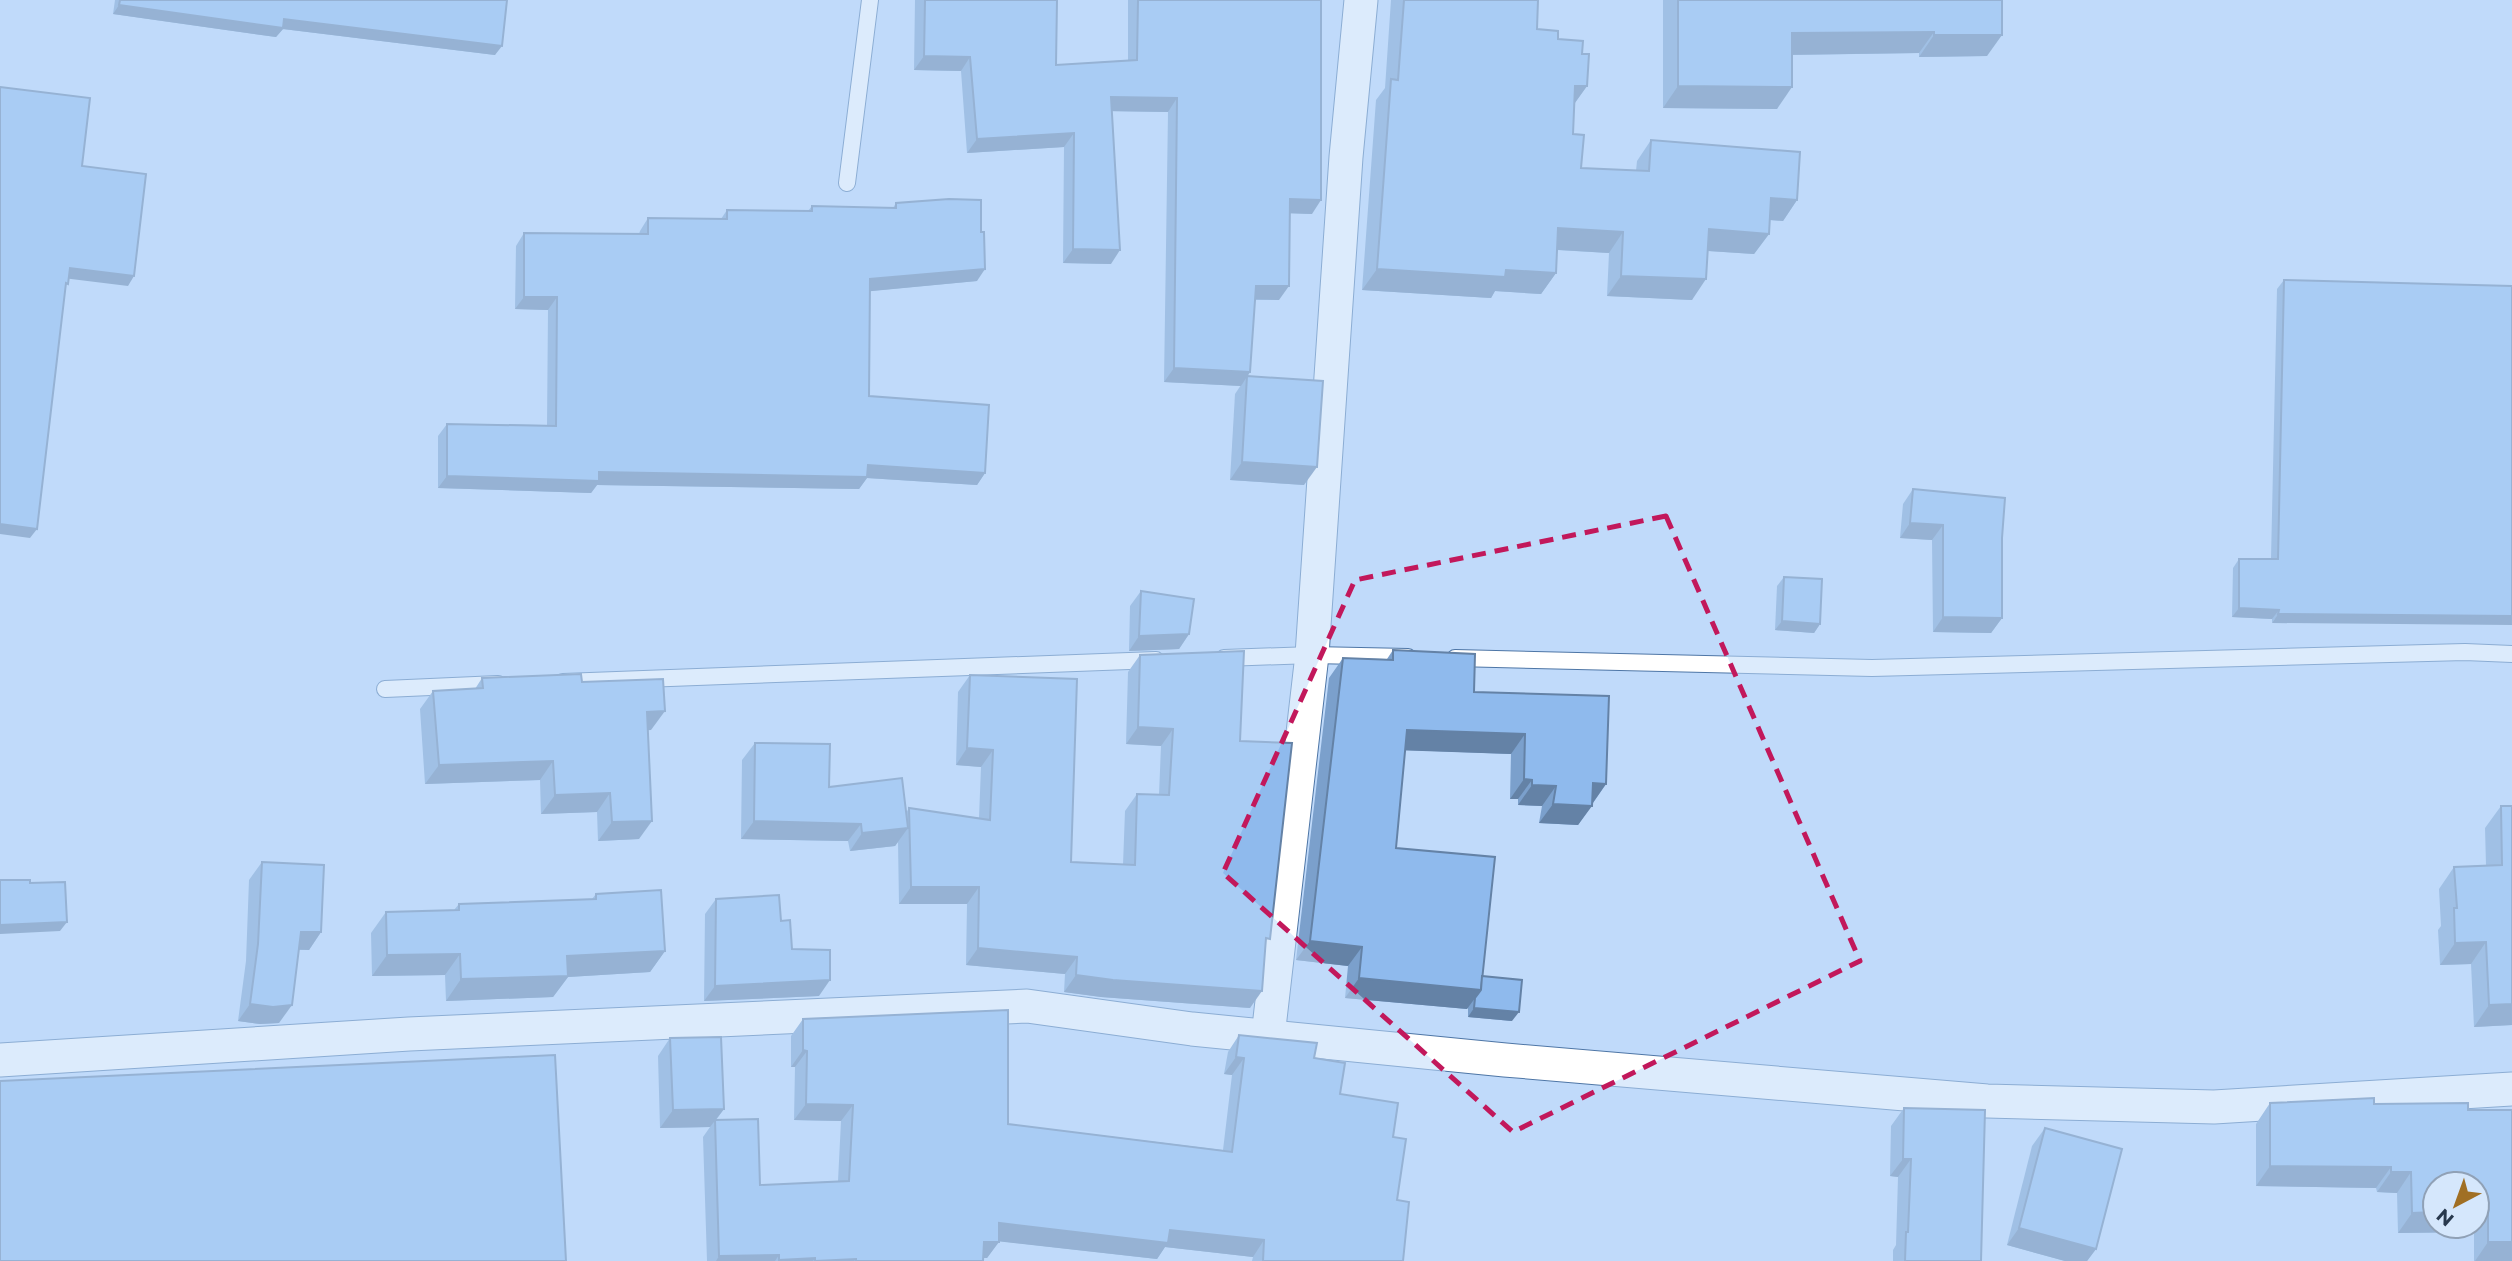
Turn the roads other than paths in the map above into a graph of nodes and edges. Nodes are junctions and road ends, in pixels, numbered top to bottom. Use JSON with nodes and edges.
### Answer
{"nodes":[{"id":1,"x":870,"y":0,"type":"edge"},
{"id":2,"x":1361,"y":0,"type":"edge"},
{"id":3,"x":846,"y":183,"type":"dead end"},
{"id":4,"x":2512,"y":654,"type":"edge"},
{"id":5,"x":1312,"y":655,"type":"junction"},
{"id":6,"x":1201,"y":659,"type":"edge"},
{"id":7,"x":1174,"y":660,"type":"edge"},
{"id":8,"x":551,"y":682,"type":"edge"},
{"id":9,"x":510,"y":684,"type":"edge"},
{"id":10,"x":386,"y":689,"type":"dead end"},
{"id":11,"x":1268,"y":1036,"type":"junction"},
{"id":12,"x":0,"y":1060,"type":"edge"},
{"id":13,"x":2512,"y":1089,"type":"edge"}],
"edges":[{"from":1,"to":3,"type":"lane"},
{"from":2,"to":5,"type":"street"},
{"from":4,"to":5,"type":"lane"},
{"from":5,"to":6,"type":"lane"},
{"from":5,"to":11,"type":"street"},
{"from":7,"to":8,"type":"lane"},
{"from":9,"to":10,"type":"lane"},
{"from":11,"to":12,"type":"street"},
{"from":11,"to":13,"type":"street"}]}
